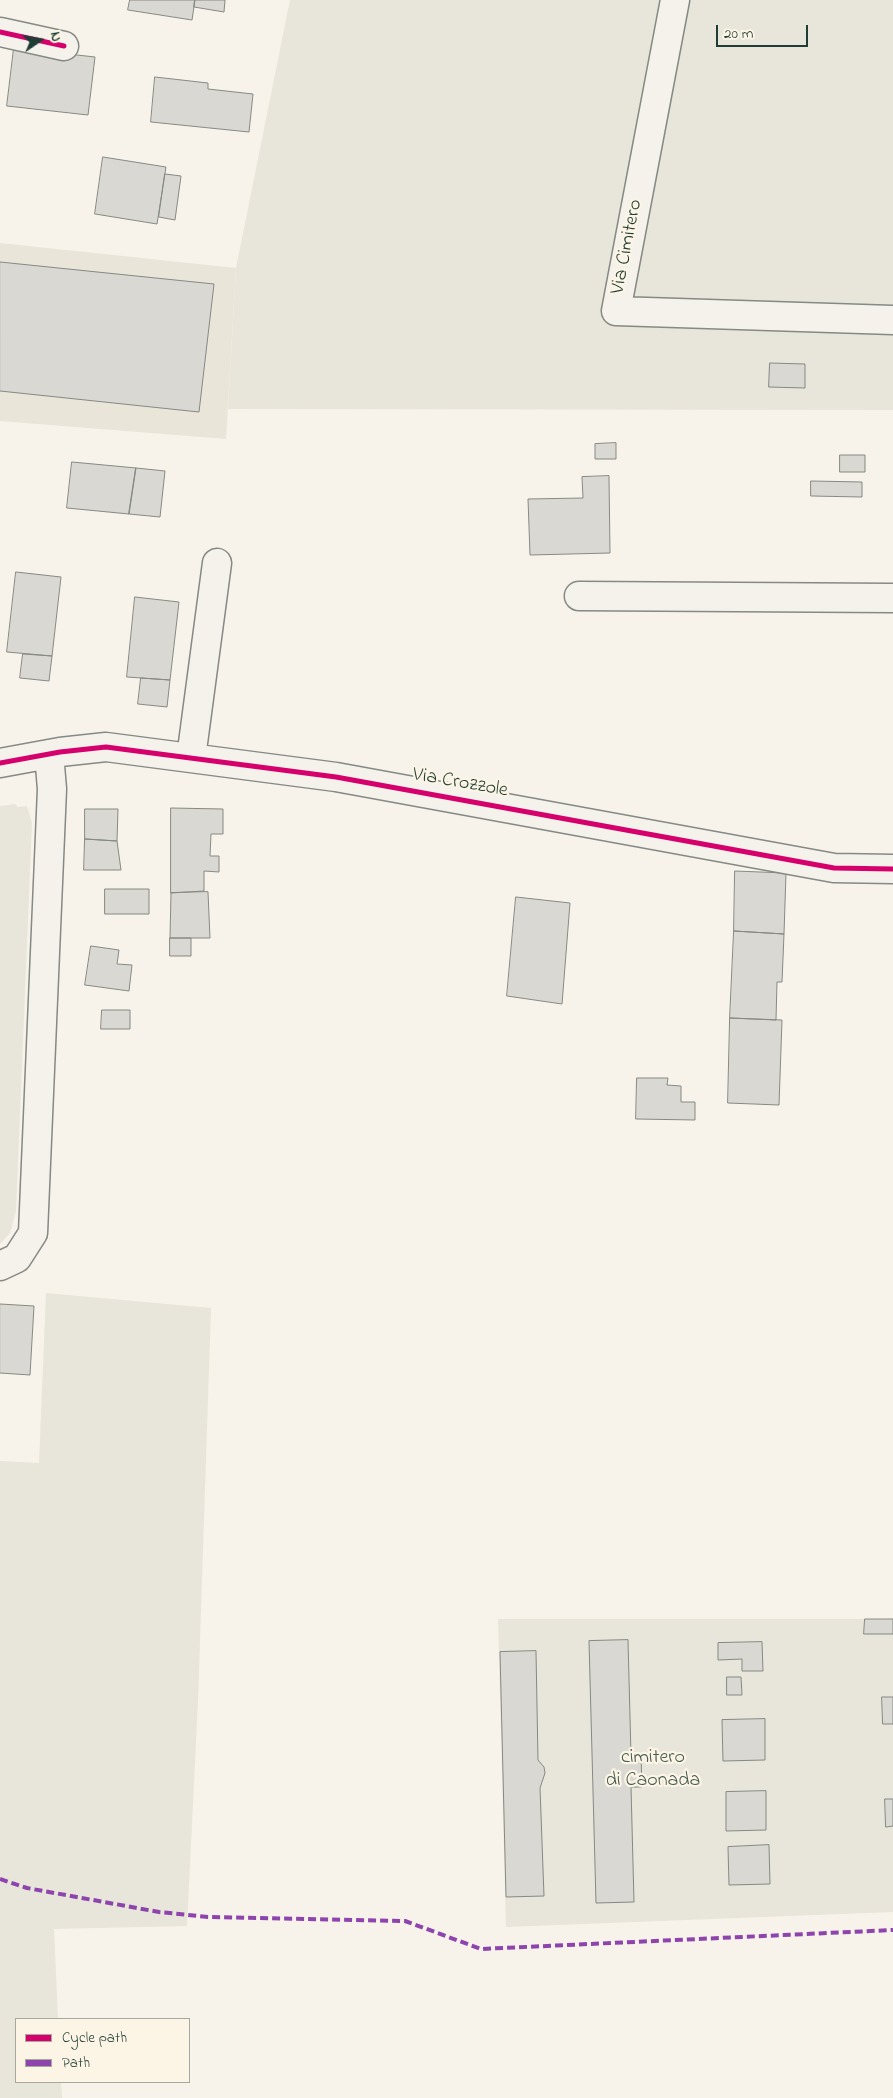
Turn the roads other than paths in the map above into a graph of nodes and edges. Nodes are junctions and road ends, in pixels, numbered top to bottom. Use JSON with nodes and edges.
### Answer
{"nodes":[{"id":1,"x":675,"y":0,"type":"edge"},
{"id":2,"x":0,"y":32,"type":"edge"},
{"id":3,"x":64,"y":46,"type":"dead end"},
{"id":4,"x":893,"y":320,"type":"edge"},
{"id":5,"x":217,"y":563,"type":"dead end"},
{"id":6,"x":579,"y":596,"type":"dead end"},
{"id":7,"x":893,"y":598,"type":"edge"},
{"id":8,"x":49,"y":754,"type":"junction"},
{"id":9,"x":191,"y":758,"type":"junction"},
{"id":10,"x":7,"y":765,"type":"edge"},
{"id":11,"x":893,"y":869,"type":"edge"},
{"id":12,"x":0,"y":1266,"type":"edge"}],
"edges":[{"from":1,"to":4,"type":"street","name":"Via Cimitero"},
{"from":2,"to":3,"type":"street"},
{"from":5,"to":9,"type":"street"},
{"from":6,"to":7,"type":"street"},
{"from":8,"to":9,"type":"street","name":"Via Crozzole"},
{"from":8,"to":10,"type":"street","name":"Via Crozzole"},
{"from":8,"to":12,"type":"street"},
{"from":9,"to":11,"type":"street","name":"Via Crozzole"}]}
